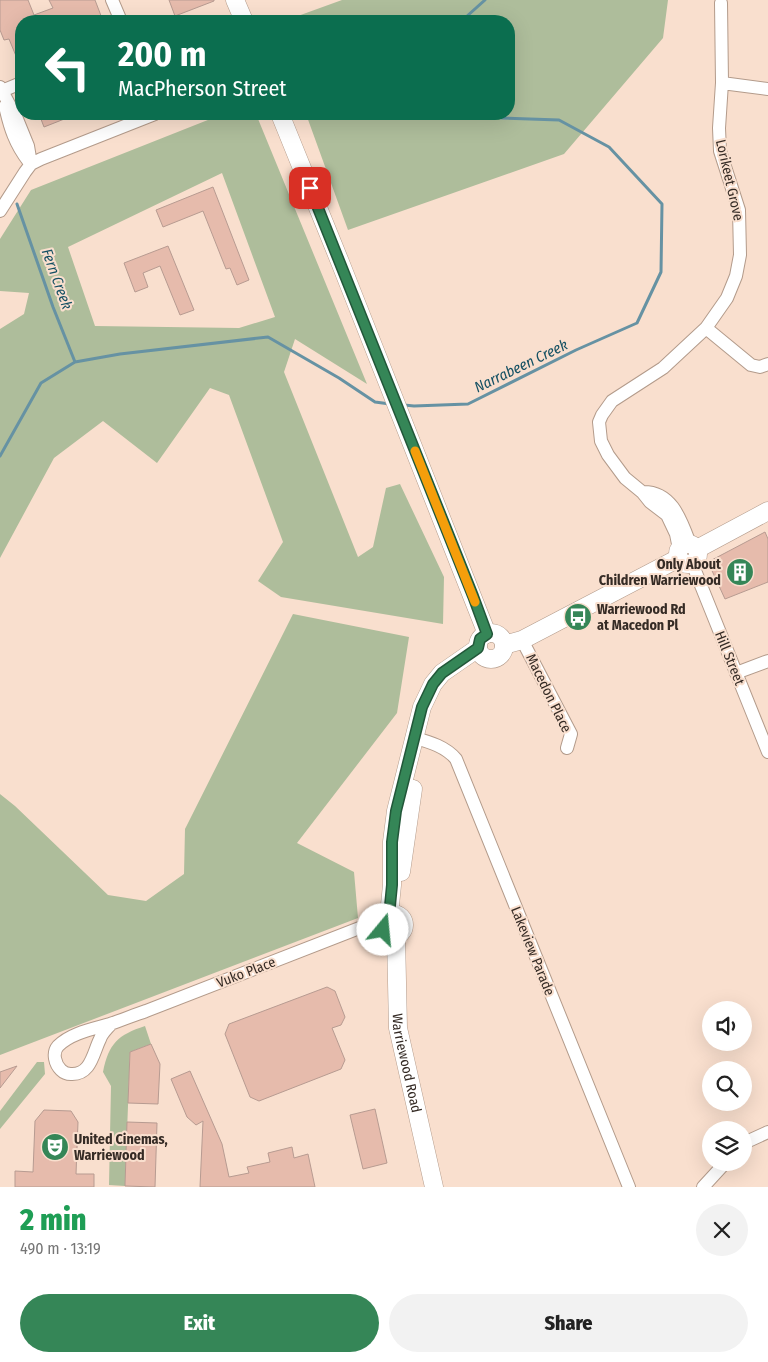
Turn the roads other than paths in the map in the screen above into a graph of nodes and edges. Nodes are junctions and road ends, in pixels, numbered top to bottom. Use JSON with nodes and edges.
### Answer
{"nodes":[{"id":1,"x":112,"y":0,"type":"edge"},
{"id":2,"x":235,"y":0,"type":"edge"},
{"id":3,"x":721,"y":3,"type":"dead end"},
{"id":4,"x":118,"y":15,"type":"edge"},
{"id":5,"x":241,"y":15,"type":"edge"},
{"id":6,"x":722,"y":83,"type":"junction"},
{"id":7,"x":15,"y":85,"type":"edge"},
{"id":8,"x":1,"y":89,"type":"edge"},
{"id":9,"x":768,"y":89,"type":"edge"},
{"id":10,"x":15,"y":115,"type":"edge"},
{"id":11,"x":17,"y":120,"type":"edge"},
{"id":12,"x":139,"y":120,"type":"edge"},
{"id":13,"x":282,"y":120,"type":"edge"},
{"id":14,"x":31,"y":164,"type":"junction"},
{"id":15,"x":0,"y":211,"type":"edge"},
{"id":16,"x":706,"y":328,"type":"junction"},
{"id":17,"x":768,"y":364,"type":"edge"},
{"id":18,"x":768,"y":511,"type":"edge"},
{"id":19,"x":688,"y":553,"type":"junction"},
{"id":20,"x":522,"y":640,"type":"junction"},
{"id":21,"x":483,"y":646,"type":"junction"},
{"id":22,"x":768,"y":661,"type":"edge"},
{"id":23,"x":736,"y":673,"type":"junction"},
{"id":24,"x":420,"y":739,"type":"junction"},
{"id":25,"x":567,"y":748,"type":"dead end"},
{"id":26,"x":768,"y":752,"type":"edge"},
{"id":27,"x":389,"y":918,"type":"junction"},
{"id":28,"x":111,"y":1024,"type":"junction"},
{"id":29,"x":768,"y":1132,"type":"edge"},
{"id":30,"x":752,"y":1139,"type":"edge"},
{"id":31,"x":718,"y":1171,"type":"edge"},
{"id":32,"x":434,"y":1187,"type":"edge"},
{"id":33,"x":629,"y":1187,"type":"edge"},
{"id":34,"x":703,"y":1187,"type":"edge"}],
"edges":[{"from":1,"to":4,"type":"street"},
{"from":2,"to":5,"type":"street"},
{"from":3,"to":6,"type":"street","name":"Lorikeet Grove"},
{"from":6,"to":9,"type":"street"},
{"from":6,"to":16,"type":"street","name":"Lorikeet Grove"},
{"from":7,"to":8,"type":"street"},
{"from":8,"to":10,"type":"street"},
{"from":11,"to":14,"type":"street"},
{"from":12,"to":14,"type":"street"},
{"from":13,"to":21,"type":"street"},
{"from":14,"to":15,"type":"street"},
{"from":16,"to":17,"type":"street"},
{"from":16,"to":19,"type":"street","name":"Lorikeet Grove"},
{"from":18,"to":19,"type":"street"},
{"from":19,"to":20,"type":"street"},
{"from":19,"to":23,"type":"street","name":"Hill Street"},
{"from":20,"to":21,"type":"street"},
{"from":20,"to":25,"type":"street","name":"Macedon Place"},
{"from":21,"to":24,"type":"street"},
{"from":22,"to":23,"type":"street"},
{"from":23,"to":26,"type":"street","name":"Hill Street"},
{"from":24,"to":27,"type":"street"},
{"from":24,"to":33,"type":"street","name":"Lakeview Parade"},
{"from":27,"to":28,"type":"street","name":"Vuko Place"},
{"from":27,"to":32,"type":"street","name":"Warriewood Road"},
{"from":28,"to":28,"type":"street","name":"Vuko Place"},
{"from":29,"to":30,"type":"street"},
{"from":31,"to":34,"type":"street"}]}
